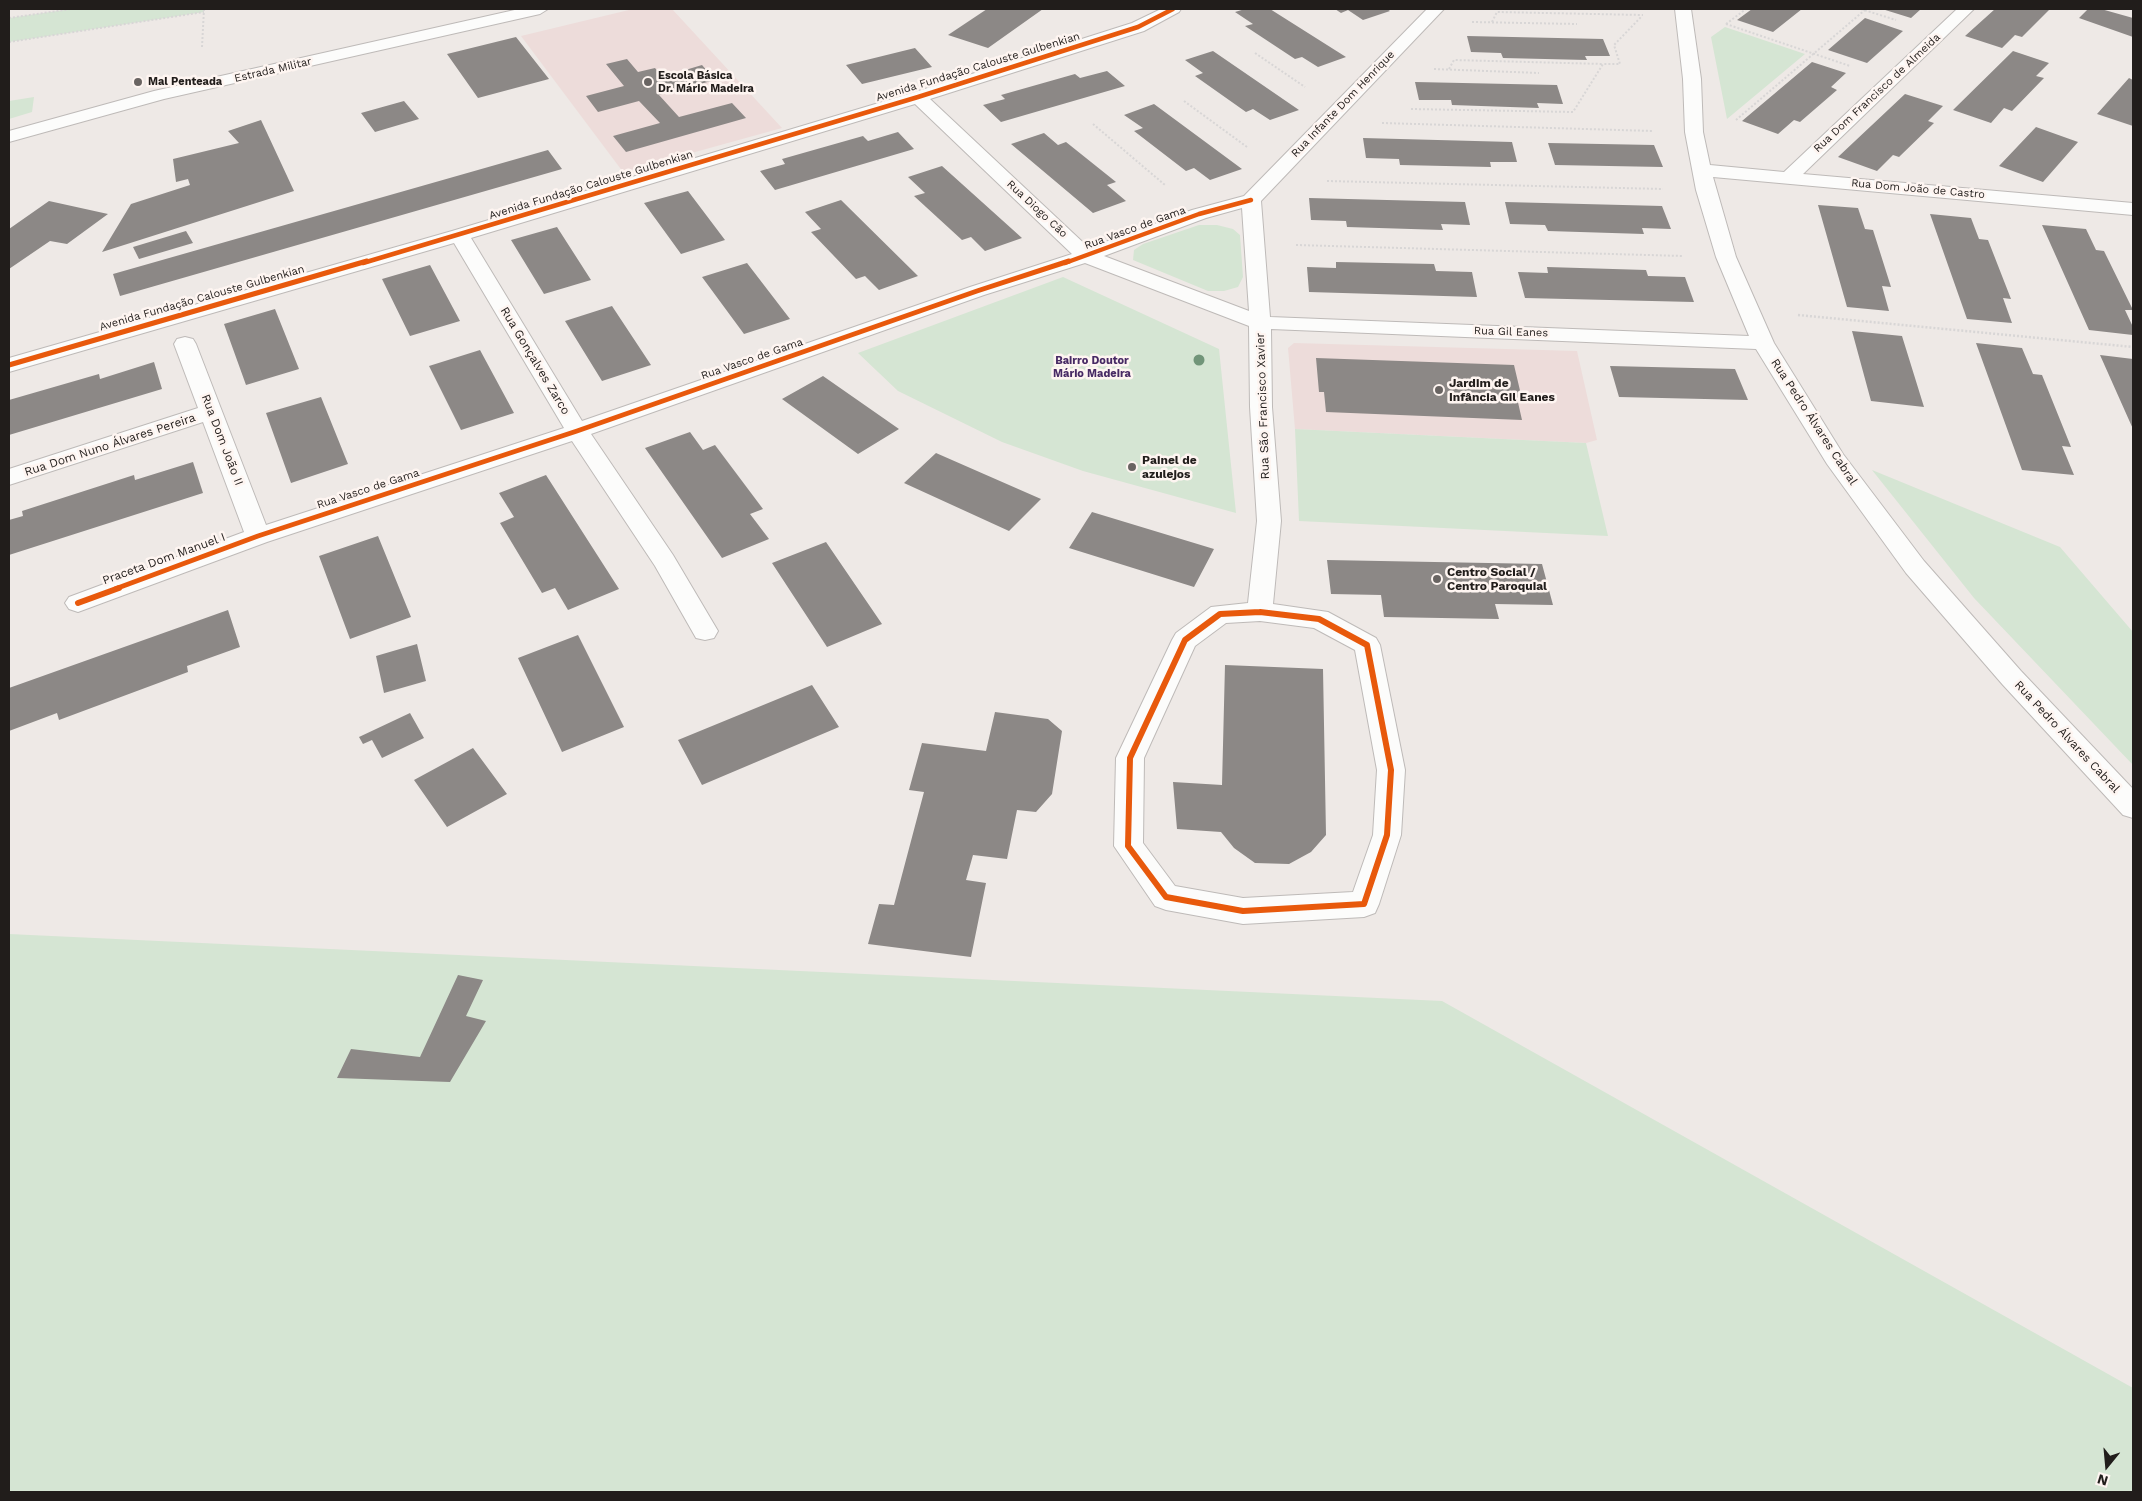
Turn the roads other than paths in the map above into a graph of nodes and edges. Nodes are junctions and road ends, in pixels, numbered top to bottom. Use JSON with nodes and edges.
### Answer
{"nodes":[{"id":1,"x":540,"y":9,"type":"edge"},
{"id":2,"x":1173,"y":9,"type":"edge"},
{"id":3,"x":1682,"y":9,"type":"edge"},
{"id":4,"x":1966,"y":9,"type":"edge"},
{"id":5,"x":1429,"y":15,"type":"edge"},
{"id":6,"x":918,"y":97,"type":"junction"},
{"id":7,"x":9,"y":137,"type":"edge"},
{"id":8,"x":1789,"y":177,"type":"junction"},
{"id":9,"x":1704,"y":180,"type":"junction"},
{"id":10,"x":1252,"y":200,"type":"junction"},
{"id":11,"x":2133,"y":208,"type":"edge"},
{"id":12,"x":458,"y":235,"type":"junction"},
{"id":13,"x":1086,"y":256,"type":"junction"},
{"id":14,"x":1260,"y":323,"type":"junction"},
{"id":15,"x":1763,"y":343,"type":"junction"},
{"id":16,"x":185,"y":344,"type":"dead end"},
{"id":17,"x":9,"y":365,"type":"edge"},
{"id":18,"x":211,"y":412,"type":"junction"},
{"id":19,"x":576,"y":431,"type":"junction"},
{"id":20,"x":9,"y":477,"type":"edge"},
{"id":21,"x":258,"y":536,"type":"junction"},
{"id":22,"x":78,"y":603,"type":"dead end"},
{"id":23,"x":1260,"y":612,"type":"junction"},
{"id":24,"x":705,"y":631,"type":"dead end"},
{"id":25,"x":2133,"y":807,"type":"edge"}],
"edges":[{"from":1,"to":7,"type":"street","name":"Estrada Militar"},
{"from":2,"to":6,"type":"street","name":"Avenida Fundação Calouste Gulbenkian"},
{"from":3,"to":9,"type":"street","name":"Rua Pedro Álvares Cabral"},
{"from":4,"to":8,"type":"street","name":"Rua Dom Francisco de Almeida"},
{"from":5,"to":10,"type":"street","name":"Rua Infante Dom Henrique"},
{"from":6,"to":12,"type":"street","name":"Avenida Fundação Calouste Gulbenkian"},
{"from":6,"to":13,"type":"street","name":"Rua Diogo Cão"},
{"from":8,"to":9,"type":"street","name":"Rua Dom João de Castro"},
{"from":8,"to":11,"type":"street","name":"Rua Dom João de Castro"},
{"from":9,"to":15,"type":"street","name":"Rua Pedro Álvares Cabral"},
{"from":10,"to":13,"type":"street","name":"Rua Vasco de Gama"},
{"from":10,"to":14,"type":"street","name":"Rua São Francisco Xavier"},
{"from":12,"to":17,"type":"street","name":"Avenida Fundação Calouste Gulbenkian"},
{"from":12,"to":19,"type":"street","name":"Rua Gonçalves Zarco"},
{"from":13,"to":14,"type":"street","name":"Rua Diogo Cão"},
{"from":13,"to":19,"type":"street","name":"Rua Vasco de Gama"},
{"from":14,"to":15,"type":"street","name":"Rua Gil Eanes"},
{"from":14,"to":23,"type":"street","name":"Rua São Francisco Xavier"},
{"from":15,"to":25,"type":"street","name":"Rua Pedro Álvares Cabral"},
{"from":16,"to":18,"type":"street","name":"Rua Dom João II"},
{"from":18,"to":20,"type":"street","name":"Rua Dom Nuno Álvares Pereira"},
{"from":18,"to":21,"type":"street","name":"Rua Dom João II"},
{"from":19,"to":21,"type":"street","name":"Rua Vasco de Gama"},
{"from":19,"to":24,"type":"street","name":"Rua Gonçalves Zarco"},
{"from":21,"to":22,"type":"street","name":"Praceta Dom Manuel I"},
{"from":23,"to":23,"type":"street"}]}
